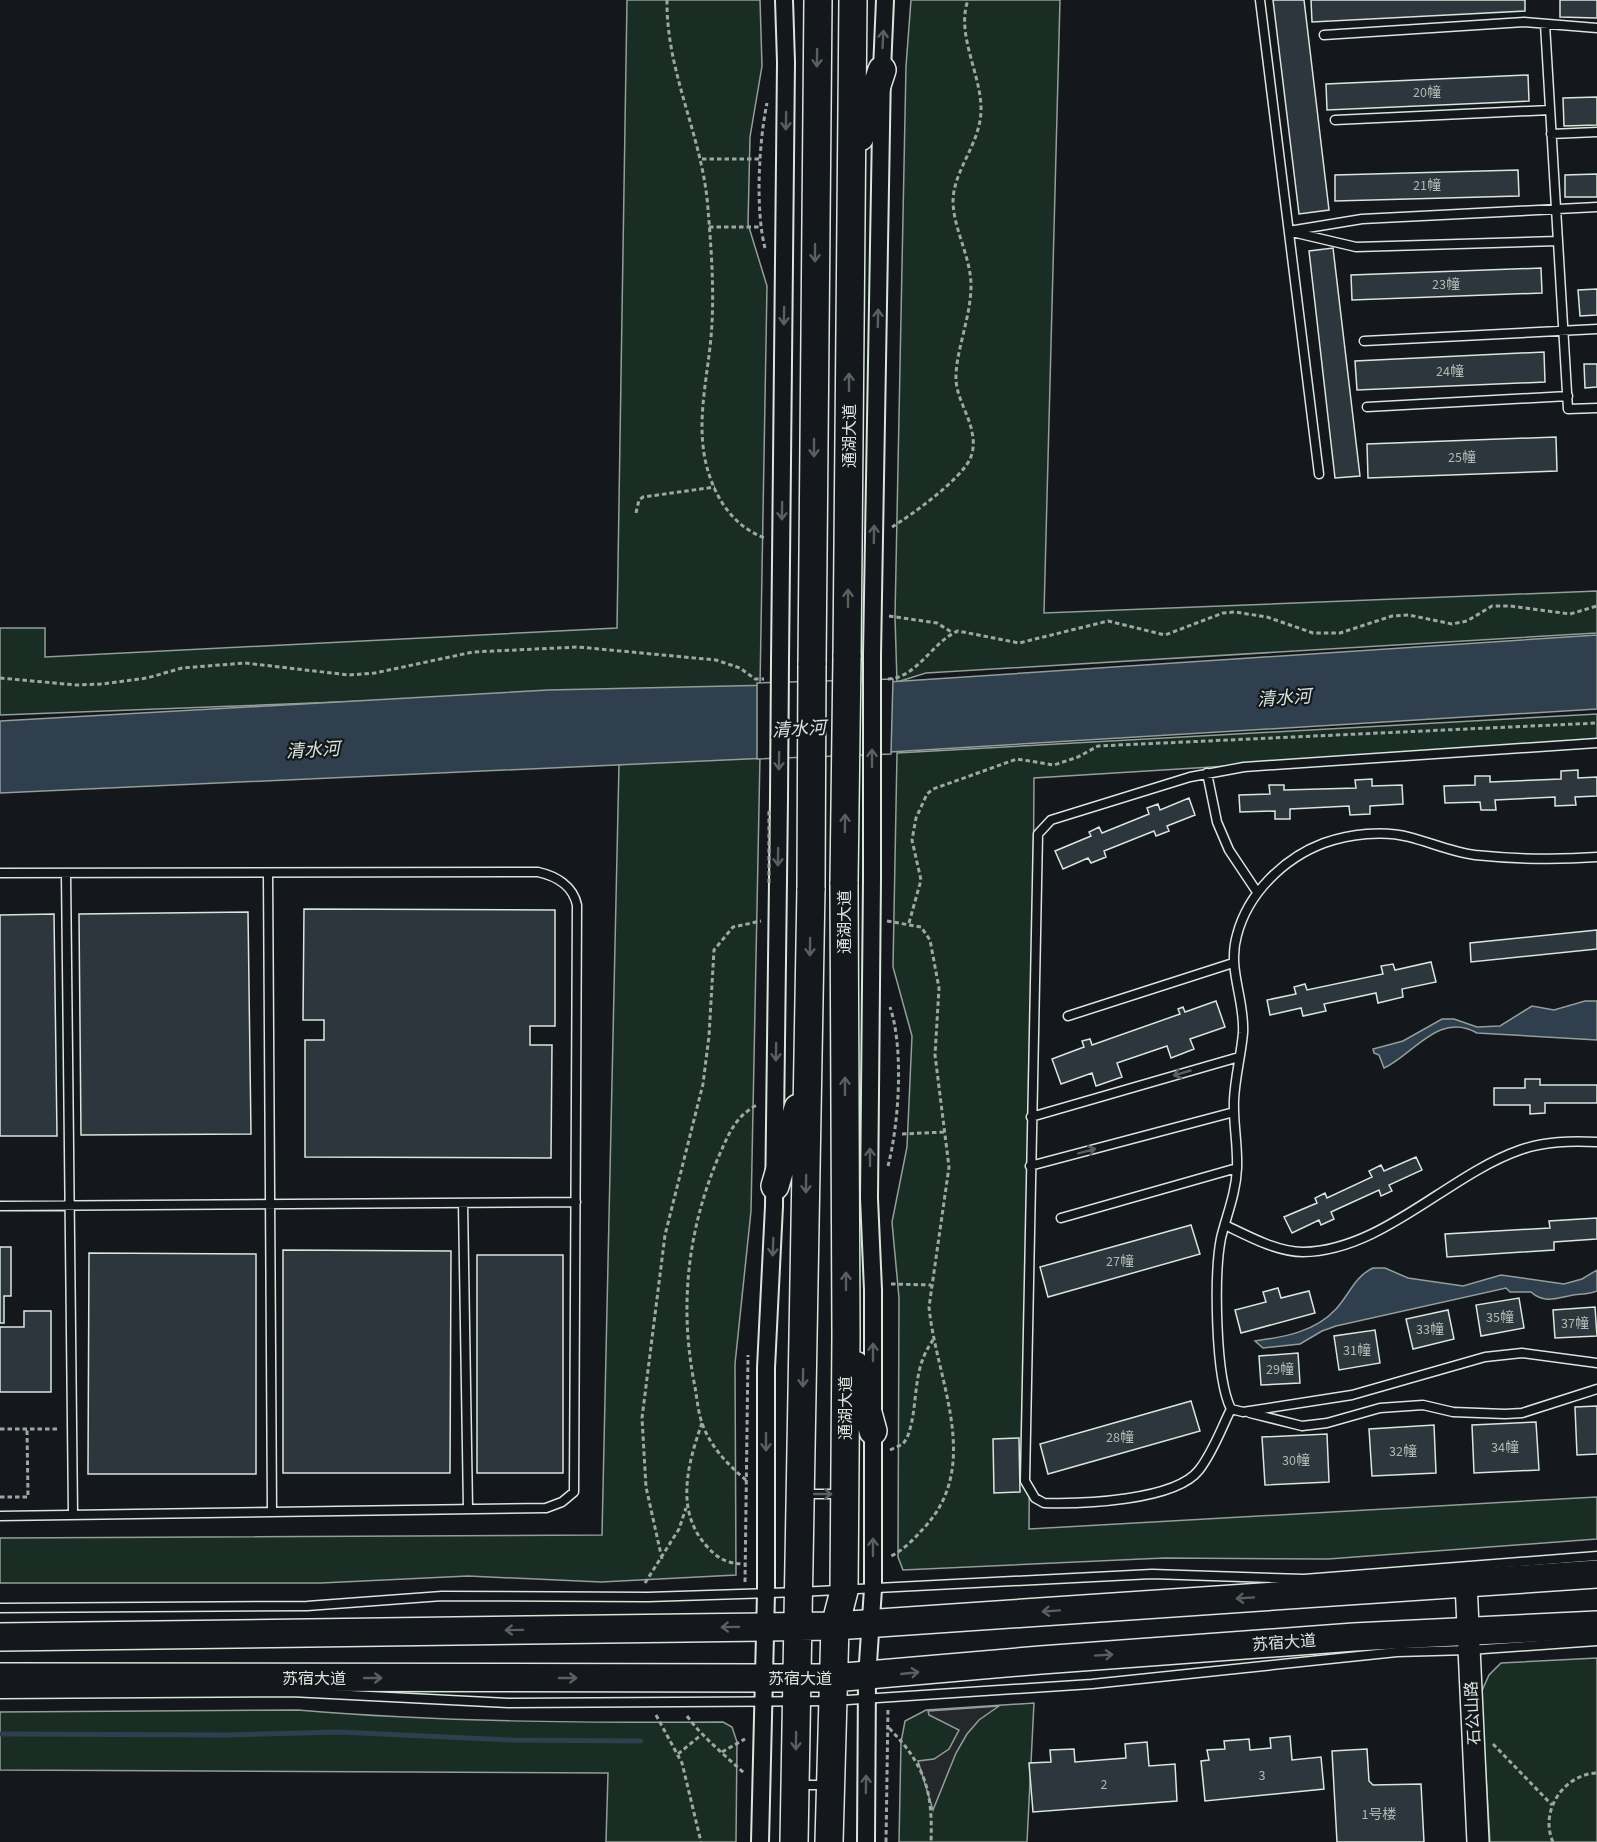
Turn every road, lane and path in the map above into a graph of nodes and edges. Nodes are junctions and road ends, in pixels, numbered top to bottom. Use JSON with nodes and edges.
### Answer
{"nodes":[{"id":1,"x":667,"y":0,"type":"edge"},
{"id":2,"x":784,"y":0,"type":"edge"},
{"id":3,"x":818,"y":0,"type":"edge"},
{"id":4,"x":853,"y":0,"type":"edge"},
{"id":5,"x":885,"y":0,"type":"edge"},
{"id":6,"x":968,"y":0,"type":"edge"},
{"id":7,"x":1260,"y":0,"type":"edge"},
{"id":8,"x":1545,"y":24,"type":"junction"},
{"id":9,"x":1597,"y":28,"type":"edge"},
{"id":10,"x":1324,"y":35,"type":"dead end"},
{"id":11,"x":882,"y":70,"type":"junction"},
{"id":12,"x":1550,"y":110,"type":"junction"},
{"id":13,"x":1335,"y":120,"type":"dead end"},
{"id":14,"x":1597,"y":132,"type":"edge"},
{"id":15,"x":1551,"y":134,"type":"junction"},
{"id":16,"x":702,"y":159,"type":"junction"},
{"id":17,"x":761,"y":159,"type":"dead end"},
{"id":18,"x":852,"y":161,"type":"junction"},
{"id":19,"x":1597,"y":207,"type":"edge"},
{"id":20,"x":1556,"y":208,"type":"junction"},
{"id":21,"x":709,"y":227,"type":"junction"},
{"id":22,"x":761,"y":227,"type":"dead end"},
{"id":23,"x":1289,"y":231,"type":"junction"},
{"id":24,"x":1558,"y":241,"type":"junction"},
{"id":25,"x":1597,"y":329,"type":"edge"},
{"id":26,"x":1563,"y":331,"type":"junction"},
{"id":27,"x":1364,"y":340,"type":"dead end"},
{"id":28,"x":1568,"y":396,"type":"junction"},
{"id":29,"x":1366,"y":407,"type":"dead end"},
{"id":30,"x":1597,"y":408,"type":"edge"},
{"id":31,"x":1318,"y":474,"type":"dead end"},
{"id":32,"x":715,"y":487,"type":"junction"},
{"id":33,"x":636,"y":513,"type":"dead end"},
{"id":34,"x":886,"y":531,"type":"dead end"},
{"id":35,"x":772,"y":541,"type":"dead end"},
{"id":36,"x":1597,"y":606,"type":"edge"},
{"id":37,"x":885,"y":616,"type":"dead end"},
{"id":38,"x":953,"y":633,"type":"junction"},
{"id":39,"x":860,"y":656,"type":"junction"},
{"id":40,"x":0,"y":678,"type":"edge"},
{"id":41,"x":767,"y":679,"type":"dead end"},
{"id":42,"x":882,"y":679,"type":"dead end"},
{"id":43,"x":1597,"y":742,"type":"edge"},
{"id":44,"x":1208,"y":773,"type":"junction"},
{"id":45,"x":1597,"y":857,"type":"edge"},
{"id":46,"x":0,"y":873,"type":"edge"},
{"id":47,"x":66,"y":873,"type":"junction"},
{"id":48,"x":268,"y":873,"type":"junction"},
{"id":49,"x":1257,"y":892,"type":"junction"},
{"id":50,"x":768,"y":920,"type":"dead end"},
{"id":51,"x":882,"y":920,"type":"dead end"},
{"id":52,"x":1233,"y":963,"type":"junction"},
{"id":53,"x":1068,"y":1016,"type":"dead end"},
{"id":54,"x":1239,"y":1057,"type":"junction"},
{"id":55,"x":808,"y":1076,"type":"junction"},
{"id":56,"x":767,"y":1100,"type":"dead end"},
{"id":57,"x":1234,"y":1112,"type":"junction"},
{"id":58,"x":1031,"y":1117,"type":"junction"},
{"id":59,"x":946,"y":1132,"type":"junction"},
{"id":60,"x":902,"y":1134,"type":"dead end"},
{"id":61,"x":1597,"y":1142,"type":"edge"},
{"id":62,"x":1030,"y":1166,"type":"junction"},
{"id":63,"x":1237,"y":1168,"type":"junction"},
{"id":64,"x":775,"y":1186,"type":"junction"},
{"id":65,"x":576,"y":1202,"type":"junction"},
{"id":66,"x":463,"y":1203,"type":"junction"},
{"id":67,"x":270,"y":1204,"type":"junction"},
{"id":68,"x":0,"y":1206,"type":"edge"},
{"id":69,"x":69,"y":1206,"type":"junction"},
{"id":70,"x":1061,"y":1218,"type":"dead end"},
{"id":71,"x":1226,"y":1225,"type":"junction"},
{"id":72,"x":883,"y":1284,"type":"dead end"},
{"id":73,"x":931,"y":1285,"type":"junction"},
{"id":74,"x":846,"y":1335,"type":"junction"},
{"id":75,"x":934,"y":1339,"type":"junction"},
{"id":76,"x":1597,"y":1363,"type":"edge"},
{"id":77,"x":1597,"y":1389,"type":"edge"},
{"id":78,"x":1231,"y":1409,"type":"junction"},
{"id":79,"x":1243,"y":1412,"type":"junction"},
{"id":80,"x":702,"y":1423,"type":"junction"},
{"id":81,"x":0,"y":1429,"type":"edge"},
{"id":82,"x":27,"y":1429,"type":"junction"},
{"id":83,"x":72,"y":1429,"type":"junction"},
{"id":84,"x":878,"y":1442,"type":"junction"},
{"id":85,"x":746,"y":1480,"type":"dead end"},
{"id":86,"x":801,"y":1494,"type":"junction"},
{"id":87,"x":844,"y":1494,"type":"junction"},
{"id":88,"x":0,"y":1497,"type":"edge"},
{"id":89,"x":687,"y":1506,"type":"junction"},
{"id":90,"x":468,"y":1509,"type":"junction"},
{"id":91,"x":272,"y":1512,"type":"junction"},
{"id":92,"x":73,"y":1515,"type":"junction"},
{"id":93,"x":0,"y":1516,"type":"edge"},
{"id":94,"x":1597,"y":1556,"type":"edge"},
{"id":95,"x":662,"y":1559,"type":"junction"},
{"id":96,"x":882,"y":1560,"type":"dead end"},
{"id":97,"x":745,"y":1564,"type":"dead end"},
{"id":98,"x":1597,"y":1574,"type":"edge"},
{"id":99,"x":1466,"y":1583,"type":"junction"},
{"id":100,"x":873,"y":1589,"type":"junction"},
{"id":101,"x":844,"y":1591,"type":"junction"},
{"id":102,"x":799,"y":1592,"type":"junction"},
{"id":103,"x":766,"y":1593,"type":"junction"},
{"id":104,"x":641,"y":1597,"type":"junction"},
{"id":105,"x":0,"y":1608,"type":"edge"},
{"id":106,"x":871,"y":1624,"type":"junction"},
{"id":107,"x":1597,"y":1625,"type":"edge"},
{"id":108,"x":799,"y":1626,"type":"junction"},
{"id":109,"x":835,"y":1626,"type":"junction"},
{"id":110,"x":765,"y":1627,"type":"junction"},
{"id":111,"x":0,"y":1637,"type":"edge"},
{"id":112,"x":1597,"y":1641,"type":"edge"},
{"id":113,"x":1468,"y":1642,"type":"junction"},
{"id":114,"x":0,"y":1677,"type":"edge"},
{"id":115,"x":867,"y":1688,"type":"junction"},
{"id":116,"x":763,"y":1690,"type":"junction"},
{"id":117,"x":798,"y":1690,"type":"junction"},
{"id":118,"x":833,"y":1690,"type":"junction"},
{"id":119,"x":0,"y":1694,"type":"edge"},
{"id":120,"x":648,"y":1702,"type":"junction"},
{"id":121,"x":677,"y":1702,"type":"junction"},
{"id":122,"x":1472,"y":1724,"type":"junction"},
{"id":123,"x":888,"y":1726,"type":"dead end"},
{"id":124,"x":701,"y":1735,"type":"junction"},
{"id":125,"x":745,"y":1739,"type":"dead end"},
{"id":126,"x":722,"y":1752,"type":"junction"},
{"id":127,"x":678,"y":1754,"type":"junction"},
{"id":128,"x":1597,"y":1773,"type":"edge"},
{"id":129,"x":745,"y":1774,"type":"dead end"},
{"id":130,"x":795,"y":1785,"type":"junction"},
{"id":131,"x":830,"y":1785,"type":"junction"},
{"id":132,"x":1552,"y":1805,"type":"junction"},
{"id":133,"x":701,"y":1842,"type":"edge"},
{"id":134,"x":760,"y":1842,"type":"edge"},
{"id":135,"x":794,"y":1842,"type":"edge"},
{"id":136,"x":829,"y":1842,"type":"edge"},
{"id":137,"x":866,"y":1842,"type":"edge"},
{"id":138,"x":931,"y":1842,"type":"edge"},
{"id":139,"x":1478,"y":1842,"type":"edge"},
{"id":140,"x":1553,"y":1842,"type":"edge"}],
"edges":[{"from":1,"to":16,"type":"path"},
{"from":2,"to":64,"type":"street","one_way":true,"bridge":true},
{"from":3,"to":55,"type":"main road","name":"通湖大道","one_way":true,"bridge":true},
{"from":4,"to":18,"type":"main road","name":"通湖大道"},
{"from":11,"to":5,"type":"street","one_way":true},
{"from":6,"to":34,"type":"path"},
{"from":7,"to":23,"type":"lane"},
{"from":8,"to":9,"type":"lane"},
{"from":8,"to":10,"type":"lane"},
{"from":8,"to":12,"type":"lane"},
{"from":11,"to":18,"type":"main road"},
{"from":39,"to":11,"type":"street","one_way":true},
{"from":12,"to":13,"type":"lane"},
{"from":12,"to":15,"type":"lane"},
{"from":14,"to":15,"type":"lane"},
{"from":15,"to":20,"type":"lane"},
{"from":16,"to":17,"type":"path"},
{"from":16,"to":21,"type":"path"},
{"from":39,"to":18,"type":"main road","name":"通湖大道","one_way":true},
{"from":19,"to":20,"type":"lane"},
{"from":20,"to":23,"type":"lane"},
{"from":20,"to":24,"type":"lane"},
{"from":21,"to":22,"type":"path"},
{"from":21,"to":32,"type":"path"},
{"from":23,"to":24,"type":"lane"},
{"from":23,"to":31,"type":"lane"},
{"from":24,"to":26,"type":"lane"},
{"from":25,"to":26,"type":"lane"},
{"from":26,"to":27,"type":"lane"},
{"from":26,"to":28,"type":"lane"},
{"from":28,"to":29,"type":"lane"},
{"from":28,"to":30,"type":"lane"},
{"from":32,"to":33,"type":"path"},
{"from":32,"to":35,"type":"path"},
{"from":36,"to":38,"type":"path"},
{"from":37,"to":38,"type":"path"},
{"from":38,"to":42,"type":"path"},
{"from":74,"to":39,"type":"main road","name":"通湖大道","one_way":true,"bridge":true},
{"from":84,"to":39,"type":"street","one_way":true,"bridge":true},
{"from":40,"to":41,"type":"path"},
{"from":43,"to":44,"type":"lane"},
{"from":44,"to":49,"type":"lane"},
{"from":44,"to":58,"type":"lane"},
{"from":45,"to":49,"type":"lane"},
{"from":46,"to":47,"type":"lane"},
{"from":47,"to":48,"type":"lane"},
{"from":47,"to":69,"type":"lane"},
{"from":48,"to":65,"type":"lane"},
{"from":48,"to":67,"type":"lane"},
{"from":49,"to":52,"type":"lane"},
{"from":50,"to":95,"type":"path"},
{"from":51,"to":59,"type":"path"},
{"from":52,"to":53,"type":"lane"},
{"from":52,"to":54,"type":"lane"},
{"from":54,"to":57,"type":"lane"},
{"from":54,"to":58,"type":"lane","one_way":true},
{"from":55,"to":64,"type":"main road"},
{"from":55,"to":86,"type":"main road","name":"通湖大道","one_way":true},
{"from":56,"to":80,"type":"path"},
{"from":62,"to":57,"type":"lane","one_way":true},
{"from":57,"to":63,"type":"lane"},
{"from":58,"to":62,"type":"lane"},
{"from":59,"to":60,"type":"path"},
{"from":59,"to":73,"type":"path"},
{"from":61,"to":71,"type":"lane"},
{"from":62,"to":78,"type":"lane"},
{"from":63,"to":70,"type":"lane"},
{"from":63,"to":71,"type":"lane"},
{"from":64,"to":103,"type":"street","one_way":true},
{"from":65,"to":66,"type":"lane"},
{"from":65,"to":90,"type":"lane"},
{"from":66,"to":67,"type":"lane"},
{"from":66,"to":90,"type":"lane"},
{"from":67,"to":69,"type":"lane"},
{"from":67,"to":91,"type":"lane"},
{"from":68,"to":69,"type":"lane"},
{"from":69,"to":83,"type":"lane"},
{"from":71,"to":78,"type":"lane"},
{"from":72,"to":73,"type":"path"},
{"from":73,"to":75,"type":"path"},
{"from":74,"to":84,"type":"main road"},
{"from":74,"to":87,"type":"main road","name":"通湖大道"},
{"from":75,"to":84,"type":"path"},
{"from":75,"to":96,"type":"path"},
{"from":76,"to":79,"type":"lane"},
{"from":77,"to":79,"type":"lane"},
{"from":78,"to":79,"type":"lane"},
{"from":80,"to":85,"type":"path"},
{"from":80,"to":89,"type":"path"},
{"from":81,"to":82,"type":"path"},
{"from":82,"to":83,"type":"path"},
{"from":82,"to":88,"type":"path"},
{"from":83,"to":92,"type":"lane"},
{"from":100,"to":84,"type":"street","one_way":true},
{"from":86,"to":87,"type":"lane","one_way":true},
{"from":86,"to":102,"type":"main road","name":"通湖大道"},
{"from":87,"to":101,"type":"main road","name":"通湖大道"},
{"from":89,"to":95,"type":"path"},
{"from":89,"to":97,"type":"path"},
{"from":90,"to":91,"type":"lane"},
{"from":91,"to":92,"type":"lane"},
{"from":92,"to":93,"type":"lane"},
{"from":94,"to":100,"type":"lane"},
{"from":95,"to":104,"type":"path"},
{"from":98,"to":99,"type":"main road"},
{"from":99,"to":106,"type":"main road","one_way":true},
{"from":99,"to":113,"type":"street","name":"石公山路"},
{"from":100,"to":101,"type":"lane"},
{"from":100,"to":106,"type":"street"},
{"from":101,"to":102,"type":"lane"},
{"from":101,"to":109,"type":"main road","name":"通湖大道"},
{"from":102,"to":103,"type":"lane"},
{"from":102,"to":108,"type":"main road","name":"通湖大道"},
{"from":103,"to":104,"type":"lane"},
{"from":103,"to":110,"type":"street"},
{"from":104,"to":105,"type":"lane"},
{"from":106,"to":109,"type":"main road"},
{"from":106,"to":115,"type":"street"},
{"from":107,"to":113,"type":"main road","name":"苏宿大道"},
{"from":108,"to":109,"type":"main road"},
{"from":108,"to":110,"type":"main road"},
{"from":108,"to":117,"type":"main road","name":"通湖大道"},
{"from":109,"to":118,"type":"main road","name":"通湖大道"},
{"from":110,"to":111,"type":"main road","one_way":true},
{"from":110,"to":116,"type":"street"},
{"from":112,"to":113,"type":"lane"},
{"from":113,"to":115,"type":"main road","name":"苏宿大道"},
{"from":113,"to":122,"type":"street","name":"石公山路"},
{"from":114,"to":116,"type":"main road","name":"苏宿大道","one_way":true},
{"from":115,"to":118,"type":"main road","name":"苏宿大道"},
{"from":137,"to":115,"type":"street","one_way":true},
{"from":116,"to":117,"type":"main road","name":"苏宿大道"},
{"from":116,"to":121,"type":"lane"},
{"from":116,"to":134,"type":"street"},
{"from":117,"to":118,"type":"main road","name":"苏宿大道"},
{"from":117,"to":130,"type":"main road","name":"通湖大道","one_way":true},
{"from":118,"to":131,"type":"main road","name":"通湖大道"},
{"from":119,"to":120,"type":"lane"},
{"from":120,"to":121,"type":"lane"},
{"from":120,"to":127,"type":"path"},
{"from":121,"to":124,"type":"path"},
{"from":122,"to":132,"type":"path"},
{"from":122,"to":139,"type":"street","name":"石公山路"},
{"from":123,"to":138,"type":"path"},
{"from":124,"to":126,"type":"path"},
{"from":124,"to":127,"type":"path"},
{"from":125,"to":126,"type":"path"},
{"from":126,"to":129,"type":"path"},
{"from":127,"to":133,"type":"path"},
{"from":128,"to":132,"type":"path"},
{"from":130,"to":131,"type":"lane"},
{"from":130,"to":135,"type":"main road","name":"通湖大道"},
{"from":131,"to":136,"type":"main road","name":"通湖大道"},
{"from":132,"to":140,"type":"path"}]}
